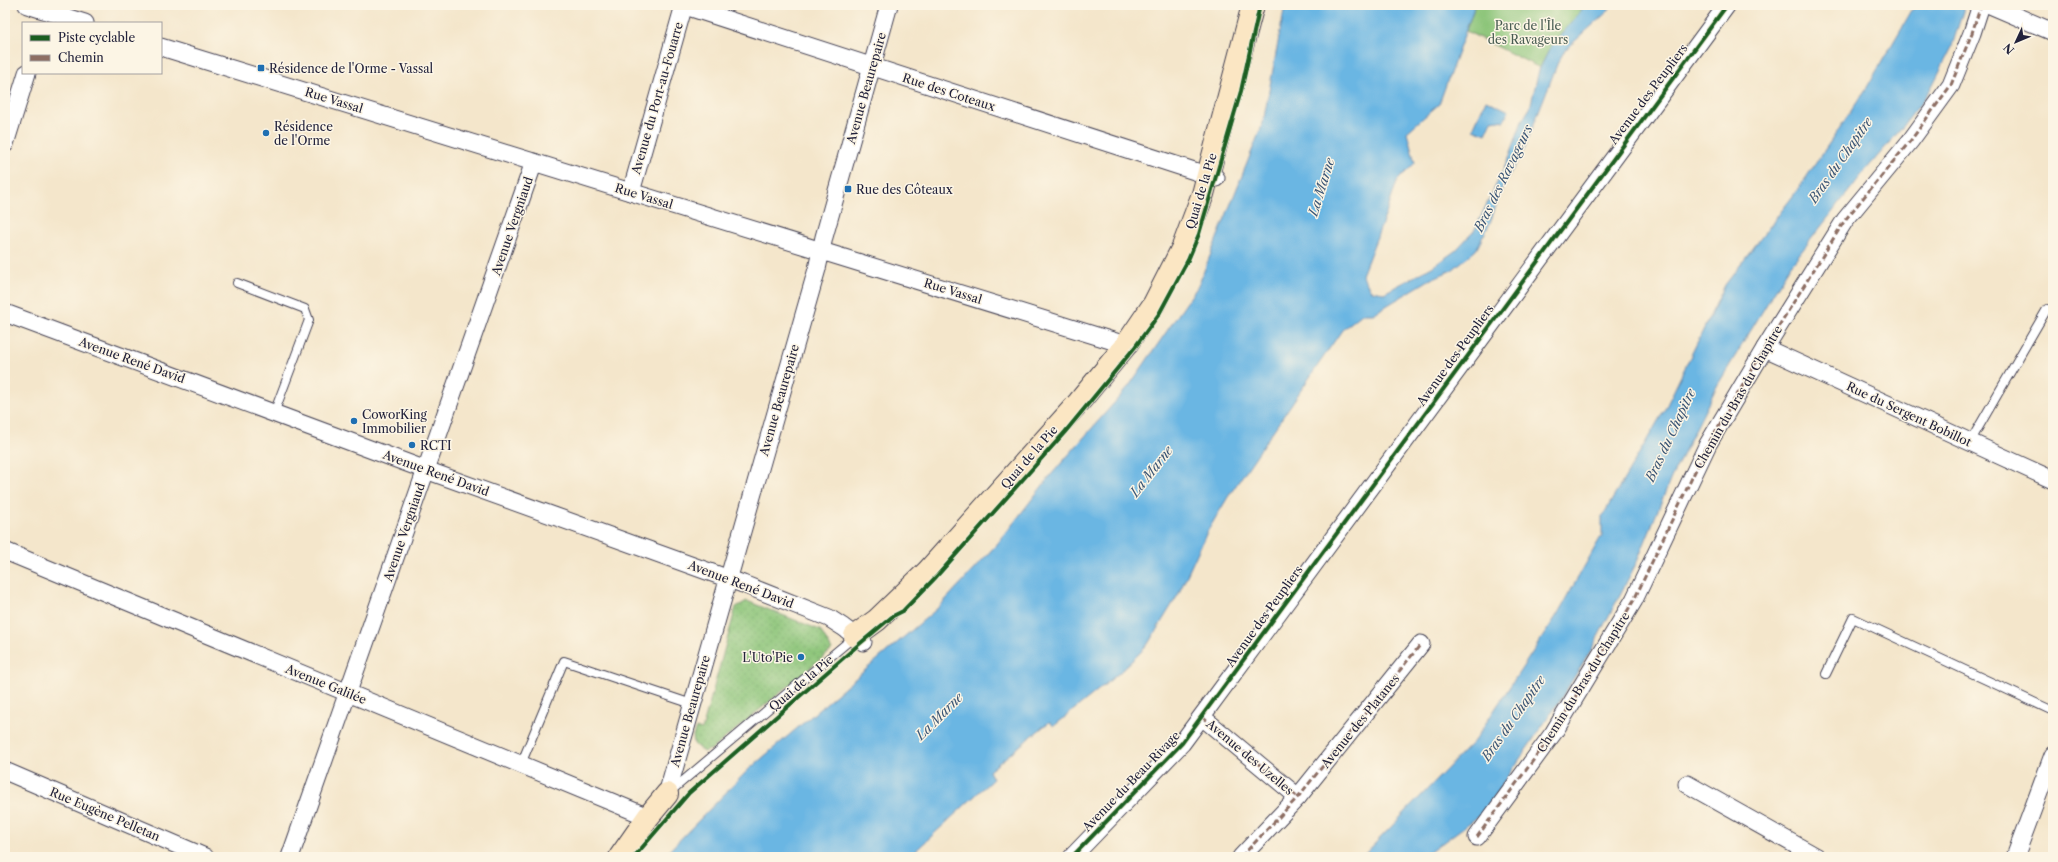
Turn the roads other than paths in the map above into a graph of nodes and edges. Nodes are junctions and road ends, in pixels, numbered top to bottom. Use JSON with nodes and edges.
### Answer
{"nodes":[{"id":1,"x":26,"y":5,"type":"edge"},
{"id":2,"x":683,"y":5,"type":"edge"},
{"id":3,"x":890,"y":5,"type":"edge"},
{"id":4,"x":1253,"y":5,"type":"edge"},
{"id":5,"x":1727,"y":5,"type":"edge"},
{"id":6,"x":1981,"y":5,"type":"edge"},
{"id":7,"x":1990,"y":5,"type":"edge"},
{"id":8,"x":45,"y":13,"type":"edge"},
{"id":9,"x":81,"y":22,"type":"edge"},
{"id":10,"x":2053,"y":32,"type":"edge"},
{"id":11,"x":162,"y":47,"type":"edge"},
{"id":12,"x":871,"y":66,"type":"junction"},
{"id":13,"x":27,"y":74,"type":"edge"},
{"id":14,"x":5,"y":144,"type":"edge"},
{"id":15,"x":534,"y":162,"type":"junction"},
{"id":16,"x":1212,"y":177,"type":"junction"},
{"id":17,"x":631,"y":192,"type":"junction"},
{"id":18,"x":821,"y":250,"type":"junction"},
{"id":19,"x":237,"y":283,"type":"dead end"},
{"id":20,"x":2047,"y":309,"type":"dead end"},
{"id":21,"x":5,"y":313,"type":"edge"},
{"id":22,"x":1126,"y":345,"type":"junction"},
{"id":23,"x":1765,"y":348,"type":"junction"},
{"id":24,"x":274,"y":413,"type":"junction"},
{"id":25,"x":1970,"y":442,"type":"junction"},
{"id":26,"x":426,"y":470,"type":"junction"},
{"id":27,"x":2053,"y":480,"type":"edge"},
{"id":28,"x":5,"y":551,"type":"edge"},
{"id":29,"x":728,"y":579,"type":"junction"},
{"id":30,"x":853,"y":642,"type":"junction"},
{"id":31,"x":1421,"y":644,"type":"dead end"},
{"id":32,"x":1826,"y":674,"type":"dead end"},
{"id":33,"x":348,"y":693,"type":"junction"},
{"id":34,"x":692,"y":704,"type":"junction"},
{"id":35,"x":2053,"y":711,"type":"edge"},
{"id":36,"x":1202,"y":717,"type":"junction"},
{"id":37,"x":2053,"y":755,"type":"edge"},
{"id":38,"x":521,"y":764,"type":"junction"},
{"id":39,"x":5,"y":771,"type":"edge"},
{"id":40,"x":1687,"y":784,"type":"dead end"},
{"id":41,"x":667,"y":794,"type":"junction"},
{"id":42,"x":1298,"y":797,"type":"junction"},
{"id":43,"x":648,"y":816,"type":"junction"},
{"id":44,"x":1477,"y":838,"type":"dead end"},
{"id":45,"x":205,"y":857,"type":"edge"},
{"id":46,"x":290,"y":857,"type":"edge"},
{"id":47,"x":620,"y":857,"type":"edge"},
{"id":48,"x":1072,"y":857,"type":"edge"},
{"id":49,"x":1241,"y":857,"type":"edge"},
{"id":50,"x":1817,"y":857,"type":"edge"},
{"id":51,"x":2015,"y":857,"type":"edge"}],
"edges":[{"from":1,"to":8,"type":"street"},
{"from":2,"to":12,"type":"street","name":"Rue des Coteaux"},
{"from":2,"to":17,"type":"street","name":"Avenue du Port-au-Fouarre"},
{"from":3,"to":12,"type":"street","name":"Avenue Beaurepaire"},
{"from":4,"to":16,"type":"street","name":"Quai de la Pie"},
{"from":5,"to":36,"type":"street","name":"Avenue des Peupliers"},
{"from":6,"to":23,"type":"street","name":"Chemin du Bras du Chapitre"},
{"from":7,"to":10,"type":"street"},
{"from":8,"to":9,"type":"street"},
{"from":11,"to":15,"type":"street","name":"Rue Vassal"},
{"from":12,"to":16,"type":"street","name":"Rue des Coteaux"},
{"from":12,"to":18,"type":"street","name":"Avenue Beaurepaire"},
{"from":13,"to":14,"type":"street"},
{"from":15,"to":17,"type":"street","name":"Rue Vassal"},
{"from":15,"to":26,"type":"street","name":"Avenue Vergniaud"},
{"from":16,"to":22,"type":"street","name":"Quai de la Pie"},
{"from":17,"to":18,"type":"street","name":"Rue Vassal"},
{"from":18,"to":22,"type":"street","name":"Rue Vassal"},
{"from":18,"to":29,"type":"street","name":"Avenue Beaurepaire"},
{"from":19,"to":24,"type":"lane"},
{"from":20,"to":25,"type":"lane"},
{"from":21,"to":24,"type":"street","name":"Avenue René David"},
{"from":22,"to":30,"type":"street","name":"Quai de la Pie"},
{"from":23,"to":25,"type":"street","name":"Rue du Sergent Bobillot"},
{"from":23,"to":44,"type":"street","name":"Chemin du Bras du Chapitre"},
{"from":24,"to":26,"type":"street","name":"Avenue René David"},
{"from":25,"to":27,"type":"street","name":"Rue du Sergent Bobillot"},
{"from":26,"to":29,"type":"street","name":"Avenue René David"},
{"from":26,"to":33,"type":"street","name":"Avenue Vergniaud"},
{"from":28,"to":33,"type":"street","name":"Avenue Galilée"},
{"from":29,"to":30,"type":"street","name":"Avenue René David"},
{"from":29,"to":34,"type":"street","name":"Avenue Beaurepaire"},
{"from":30,"to":41,"type":"lane","name":"Quai de la Pie"},
{"from":31,"to":42,"type":"street","name":"Avenue des Platanes"},
{"from":32,"to":35,"type":"lane"},
{"from":33,"to":38,"type":"street","name":"Avenue Galilée"},
{"from":33,"to":46,"type":"street","name":"Avenue Vergniaud"},
{"from":34,"to":38,"type":"lane"},
{"from":34,"to":41,"type":"street","name":"Avenue Beaurepaire"},
{"from":36,"to":42,"type":"street","name":"Avenue des Uzelles"},
{"from":36,"to":48,"type":"street","name":"Avenue du Beau Rivage"},
{"from":37,"to":51,"type":"street"},
{"from":38,"to":43,"type":"street","name":"Avenue Galilée"},
{"from":39,"to":45,"type":"street","name":"Rue Eugène Pelletan"},
{"from":40,"to":50,"type":"street"},
{"from":41,"to":43,"type":"street"},
{"from":42,"to":49,"type":"street","name":"Avenue des Platanes"},
{"from":43,"to":47,"type":"street"}]}
